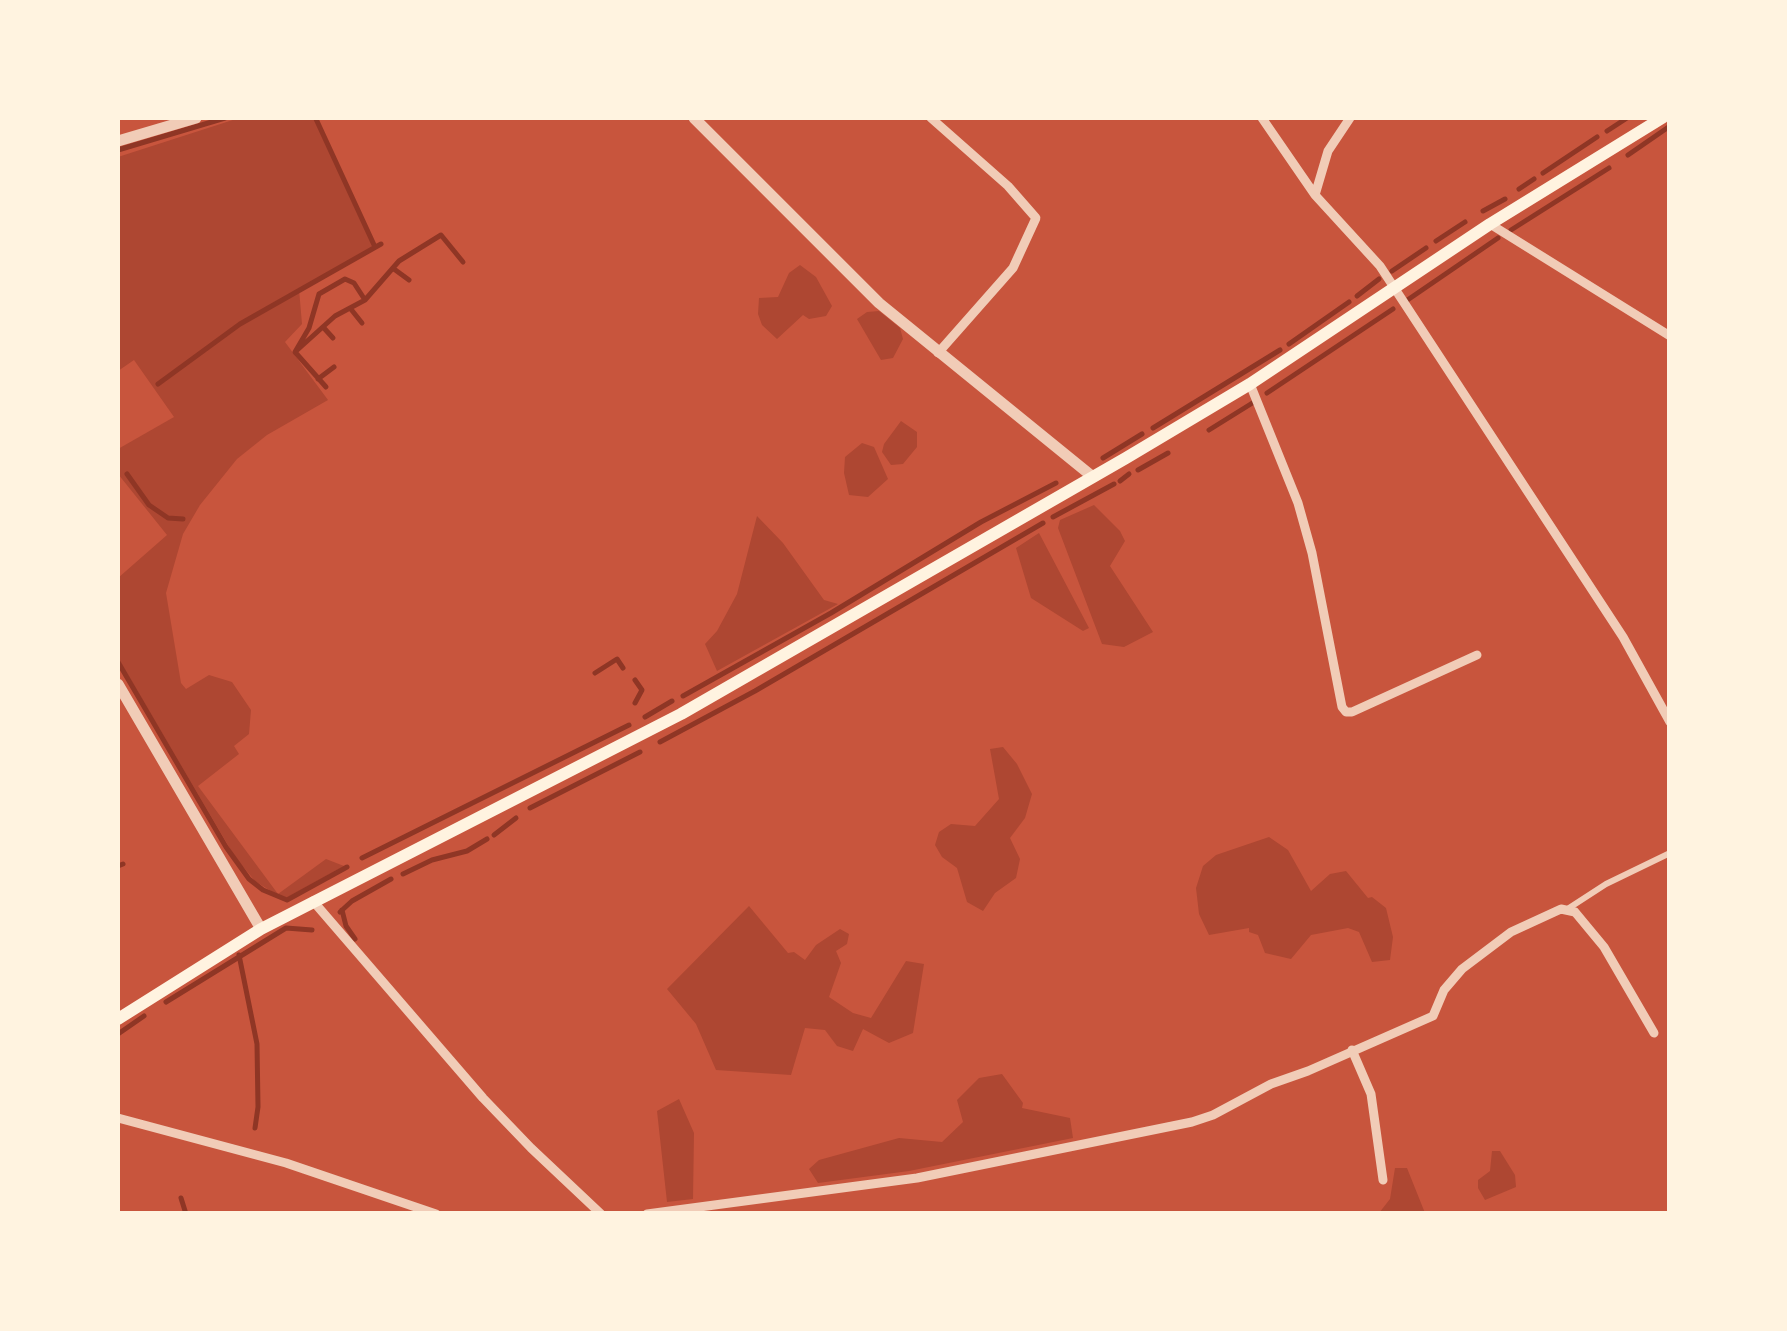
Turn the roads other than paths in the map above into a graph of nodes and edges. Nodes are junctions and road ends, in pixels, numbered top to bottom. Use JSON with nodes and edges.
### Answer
{"nodes":[{"id":1,"x":196,"y":118,"type":"edge"},
{"id":2,"x":694,"y":118,"type":"edge"},
{"id":3,"x":931,"y":118,"type":"edge"},
{"id":4,"x":1262,"y":118,"type":"edge"},
{"id":5,"x":1350,"y":118,"type":"edge"},
{"id":6,"x":1662,"y":118,"type":"edge"},
{"id":7,"x":118,"y":141,"type":"edge"},
{"id":8,"x":1315,"y":194,"type":"junction"},
{"id":9,"x":1490,"y":224,"type":"junction"},
{"id":10,"x":1393,"y":288,"type":"junction"},
{"id":11,"x":1670,"y":336,"type":"edge"},
{"id":12,"x":938,"y":353,"type":"junction"},
{"id":13,"x":1250,"y":384,"type":"junction"},
{"id":14,"x":1093,"y":477,"type":"junction"},
{"id":15,"x":1478,"y":655,"type":"dead end"},
{"id":16,"x":118,"y":684,"type":"edge"},
{"id":17,"x":1670,"y":722,"type":"edge"},
{"id":18,"x":1670,"y":853,"type":"edge"},
{"id":19,"x":313,"y":901,"type":"junction"},
{"id":20,"x":1569,"y":908,"type":"junction"},
{"id":21,"x":261,"y":929,"type":"junction"},
{"id":22,"x":118,"y":1020,"type":"edge"},
{"id":23,"x":1654,"y":1033,"type":"dead end"},
{"id":24,"x":1352,"y":1050,"type":"junction"},
{"id":25,"x":118,"y":1118,"type":"edge"},
{"id":26,"x":1383,"y":1180,"type":"dead end"},
{"id":27,"x":401,"y":1200,"type":"junction"},
{"id":28,"x":400,"y":1214,"type":"edge"},
{"id":29,"x":436,"y":1214,"type":"edge"},
{"id":30,"x":601,"y":1214,"type":"edge"},
{"id":31,"x":646,"y":1214,"type":"edge"}],
"edges":[{"from":1,"to":7,"type":"street"},
{"from":2,"to":12,"type":"street"},
{"from":3,"to":12,"type":"street"},
{"from":4,"to":8,"type":"street"},
{"from":5,"to":8,"type":"street"},
{"from":6,"to":9,"type":"main road"},
{"from":8,"to":10,"type":"street"},
{"from":9,"to":10,"type":"main road"},
{"from":9,"to":11,"type":"street"},
{"from":10,"to":13,"type":"main road"},
{"from":10,"to":17,"type":"street"},
{"from":12,"to":14,"type":"street"},
{"from":13,"to":14,"type":"main road"},
{"from":13,"to":15,"type":"street"},
{"from":14,"to":19,"type":"main road"},
{"from":16,"to":21,"type":"street"},
{"from":18,"to":20,"type":"street"},
{"from":19,"to":21,"type":"main road"},
{"from":19,"to":30,"type":"street"},
{"from":20,"to":23,"type":"street"},
{"from":20,"to":24,"type":"street"},
{"from":21,"to":22,"type":"main road"},
{"from":24,"to":26,"type":"street"},
{"from":24,"to":31,"type":"street"},
{"from":25,"to":27,"type":"street"},
{"from":27,"to":28,"type":"street"},
{"from":27,"to":29,"type":"street"}]}
